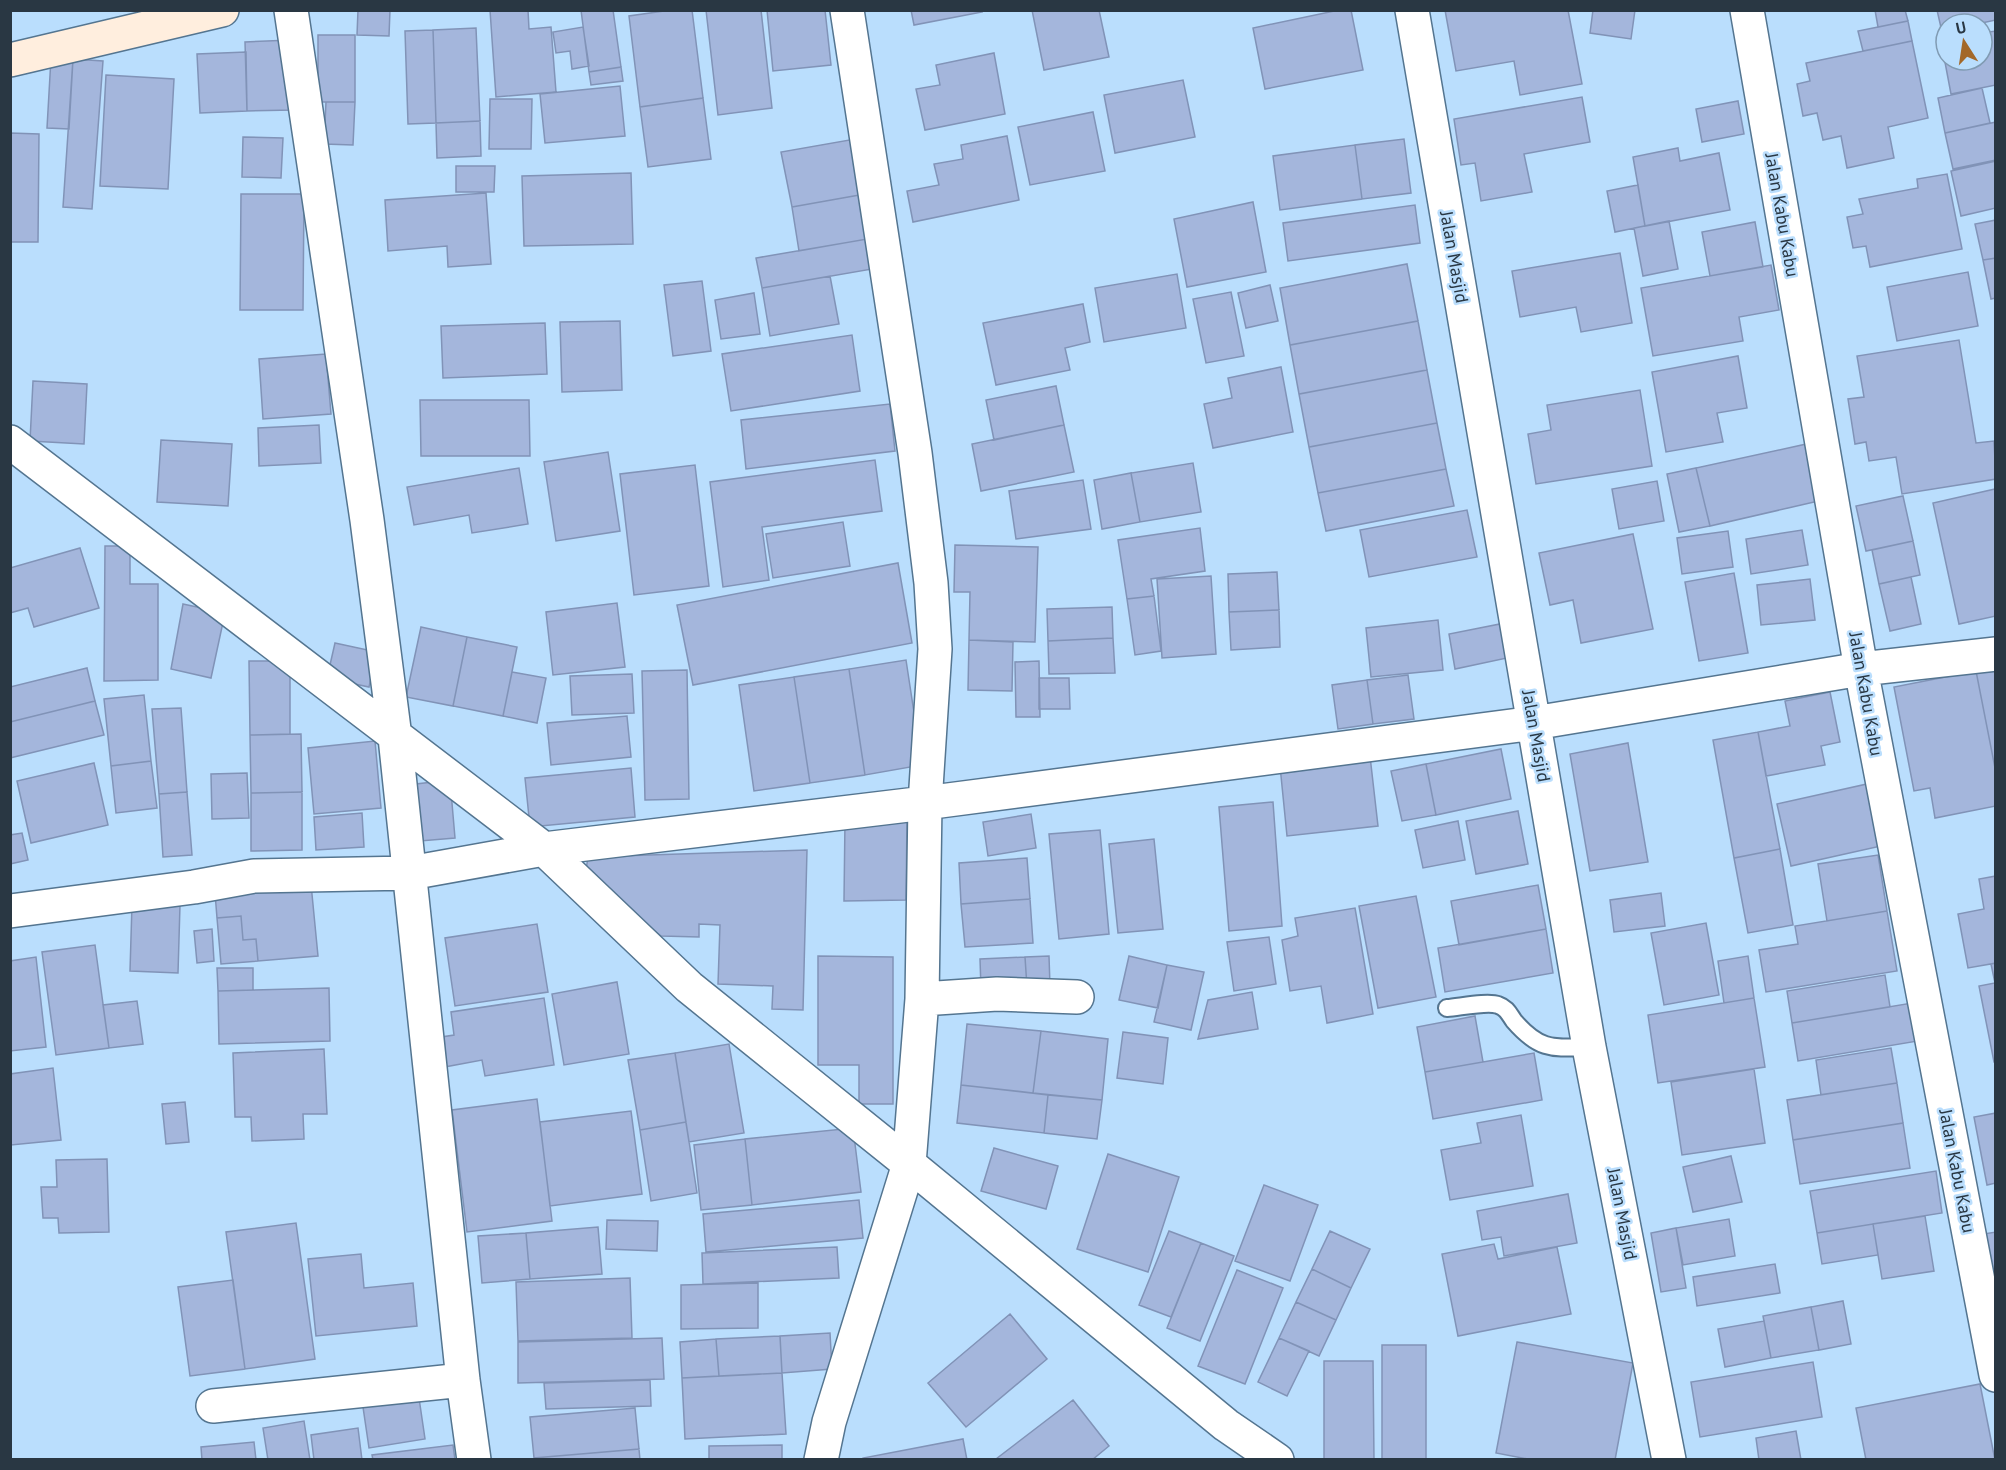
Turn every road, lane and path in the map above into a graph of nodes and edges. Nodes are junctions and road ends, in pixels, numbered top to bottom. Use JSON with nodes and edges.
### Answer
{"nodes":[{"id":1,"x":222,"y":10,"type":"edge"},
{"id":2,"x":291,"y":10,"type":"edge"},
{"id":3,"x":847,"y":10,"type":"edge"},
{"id":4,"x":1412,"y":10,"type":"edge"},
{"id":5,"x":1747,"y":10,"type":"edge"},
{"id":6,"x":10,"y":60,"type":"edge"},
{"id":7,"x":10,"y":442,"type":"edge"},
{"id":8,"x":1995,"y":654,"type":"edge"},
{"id":9,"x":1861,"y":669,"type":"junction"},
{"id":10,"x":1534,"y":723,"type":"junction"},
{"id":11,"x":395,"y":737,"type":"junction"},
{"id":12,"x":925,"y":803,"type":"junction"},
{"id":13,"x":544,"y":849,"type":"junction"},
{"id":14,"x":410,"y":873,"type":"junction"},
{"id":15,"x":10,"y":911,"type":"edge"},
{"id":16,"x":1077,"y":997,"type":"dead end"},
{"id":17,"x":922,"y":999,"type":"junction"},
{"id":18,"x":1447,"y":1008,"type":"dead end"},
{"id":19,"x":1589,"y":1047,"type":"junction"},
{"id":20,"x":909,"y":1164,"type":"junction"},
{"id":21,"x":1995,"y":1375,"type":"edge"},
{"id":22,"x":463,"y":1380,"type":"junction"},
{"id":23,"x":213,"y":1406,"type":"dead end"},
{"id":24,"x":474,"y":1460,"type":"edge"},
{"id":25,"x":821,"y":1460,"type":"edge"},
{"id":26,"x":1277,"y":1460,"type":"edge"},
{"id":27,"x":1670,"y":1460,"type":"edge"}],
"edges":[{"from":1,"to":6,"type":"street"},
{"from":2,"to":11,"type":"street"},
{"from":3,"to":12,"type":"street"},
{"from":4,"to":10,"type":"street","name":"Jalan Masjid"},
{"from":5,"to":9,"type":"street","name":"Jalan Kabu Kabu"},
{"from":7,"to":11,"type":"street"},
{"from":8,"to":9,"type":"street"},
{"from":9,"to":10,"type":"street"},
{"from":9,"to":21,"type":"street","name":"Jalan Kabu Kabu"},
{"from":10,"to":12,"type":"street"},
{"from":10,"to":19,"type":"street","name":"Jalan Masjid"},
{"from":11,"to":13,"type":"street"},
{"from":11,"to":14,"type":"street"},
{"from":12,"to":13,"type":"street"},
{"from":12,"to":17,"type":"street"},
{"from":13,"to":14,"type":"street"},
{"from":13,"to":20,"type":"street"},
{"from":14,"to":15,"type":"street"},
{"from":14,"to":22,"type":"street"},
{"from":16,"to":17,"type":"street"},
{"from":17,"to":20,"type":"street"},
{"from":18,"to":19,"type":"lane"},
{"from":19,"to":27,"type":"street","name":"Jalan Masjid"},
{"from":20,"to":25,"type":"street"},
{"from":20,"to":26,"type":"street"},
{"from":22,"to":23,"type":"street"},
{"from":22,"to":24,"type":"street"}]}
